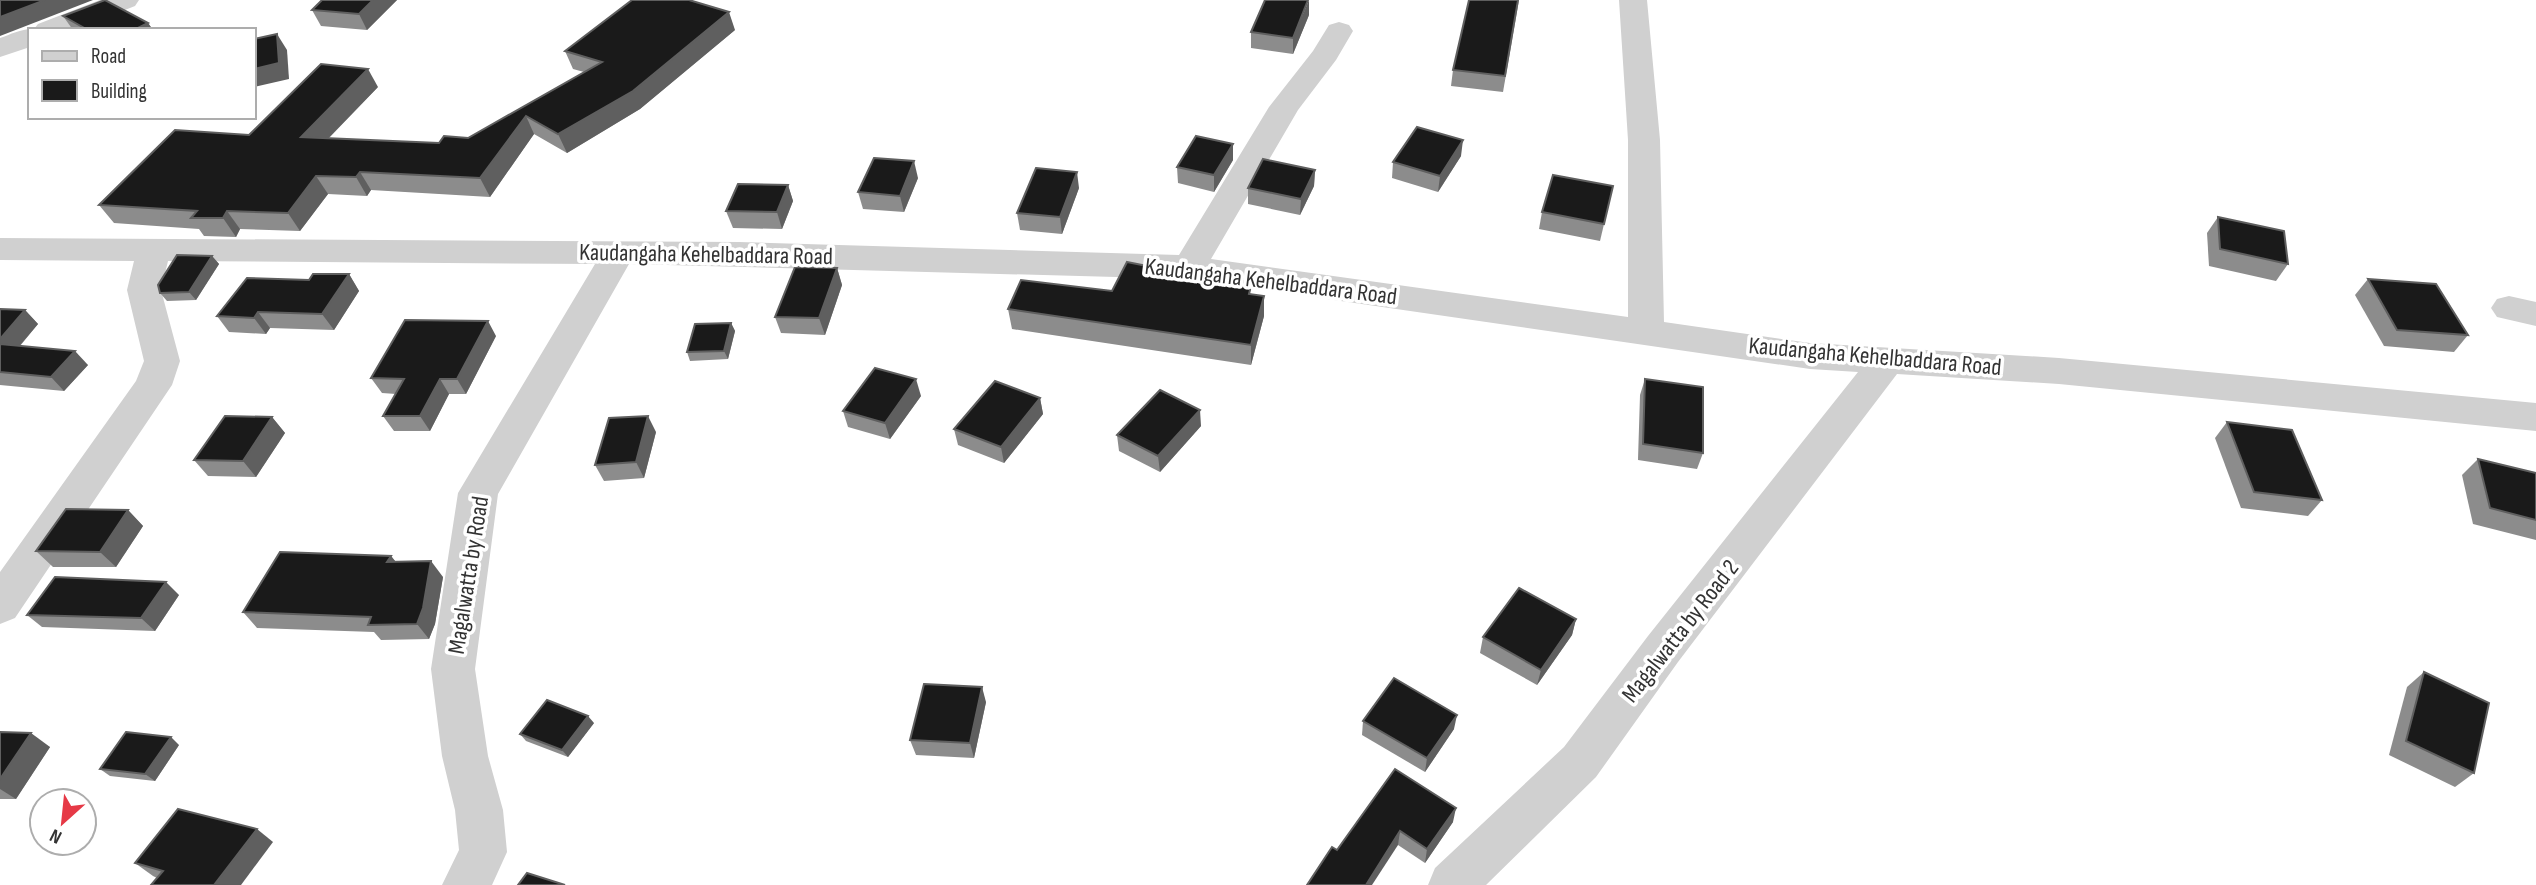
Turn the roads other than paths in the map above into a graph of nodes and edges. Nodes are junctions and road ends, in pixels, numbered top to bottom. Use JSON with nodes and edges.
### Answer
{"nodes":[{"id":1,"x":125,"y":0,"type":"edge"},
{"id":2,"x":1633,"y":0,"type":"edge"},
{"id":3,"x":53,"y":28,"type":"edge"},
{"id":4,"x":1339,"y":31,"type":"dead end"},
{"id":5,"x":28,"y":38,"type":"edge"},
{"id":6,"x":0,"y":48,"type":"edge"},
{"id":7,"x":0,"y":248,"type":"edge"},
{"id":8,"x":153,"y":251,"type":"junction"},
{"id":9,"x":618,"y":253,"type":"junction"},
{"id":10,"x":1189,"y":267,"type":"junction"},
{"id":11,"x":1646,"y":331,"type":"junction"},
{"id":12,"x":1888,"y":360,"type":"junction"},
{"id":13,"x":2536,"y":417,"type":"edge"},
{"id":14,"x":0,"y":606,"type":"edge"},
{"id":15,"x":466,"y":885,"type":"edge"},
{"id":16,"x":1452,"y":885,"type":"edge"}],
"edges":[{"from":1,"to":3,"type":"street"},
{"from":2,"to":11,"type":"street"},
{"from":4,"to":10,"type":"street"},
{"from":5,"to":6,"type":"street"},
{"from":7,"to":8,"type":"street","name":"Kaudangaha Kehelbaddara Road"},
{"from":8,"to":9,"type":"street","name":"Kaudangaha Kehelbaddara Road"},
{"from":8,"to":14,"type":"street"},
{"from":9,"to":10,"type":"street","name":"Kaudangaha Kehelbaddara Road"},
{"from":9,"to":15,"type":"street","name":"Magalwatta by Road"},
{"from":10,"to":11,"type":"street","name":"Kaudangaha Kehelbaddara Road"},
{"from":11,"to":12,"type":"street","name":"Kaudangaha Kehelbaddara Road"},
{"from":12,"to":13,"type":"street","name":"Kaudangaha Kehelbaddara Road"},
{"from":12,"to":16,"type":"street","name":"Magalwatta by Road 2"}]}
